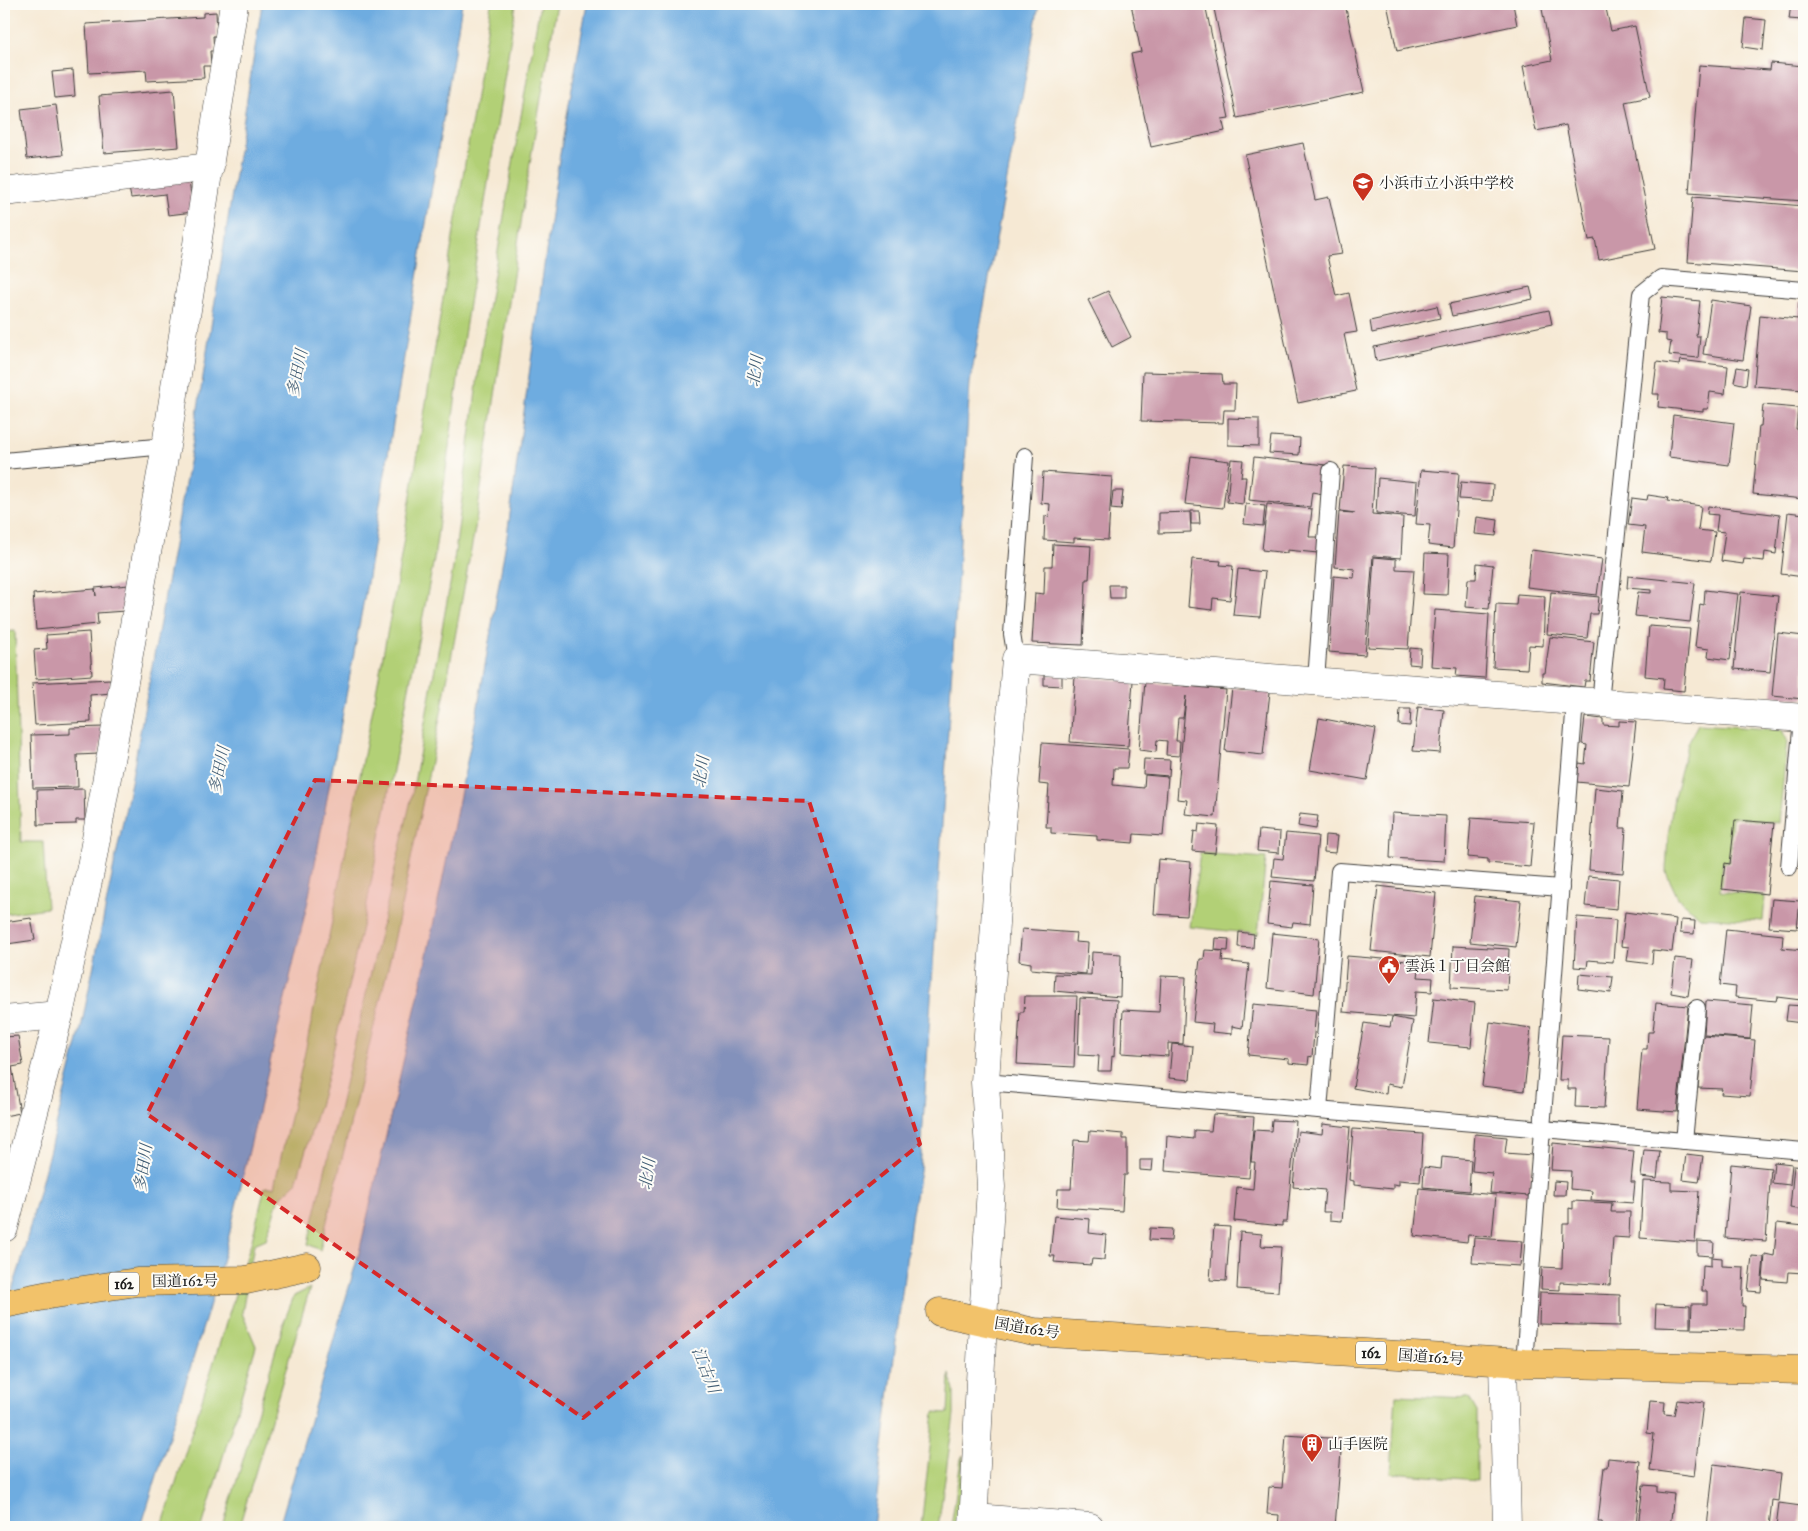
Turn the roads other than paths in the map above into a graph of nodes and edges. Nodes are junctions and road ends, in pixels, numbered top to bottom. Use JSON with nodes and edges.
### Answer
{"nodes":[{"id":1,"x":234,"y":4,"type":"edge"},
{"id":2,"x":210,"y":167,"type":"junction"},
{"id":3,"x":4,"y":192,"type":"edge"},
{"id":4,"x":1804,"y":290,"type":"edge"},
{"id":5,"x":166,"y":446,"type":"junction"},
{"id":6,"x":1025,"y":456,"type":"dead end"},
{"id":7,"x":4,"y":461,"type":"edge"},
{"id":8,"x":1331,"y":471,"type":"dead end"},
{"id":9,"x":1016,"y":659,"type":"junction"},
{"id":10,"x":1316,"y":681,"type":"junction"},
{"id":11,"x":1588,"y":702,"type":"junction"},
{"id":12,"x":1803,"y":718,"type":"edge"},
{"id":13,"x":1789,"y":867,"type":"dead end"},
{"id":14,"x":1561,"y":888,"type":"junction"},
{"id":15,"x":1696,"y":1008,"type":"dead end"},
{"id":16,"x":59,"y":1015,"type":"junction"},
{"id":17,"x":4,"y":1020,"type":"edge"},
{"id":18,"x":985,"y":1082,"type":"junction"},
{"id":19,"x":1319,"y":1110,"type":"junction"},
{"id":20,"x":1543,"y":1129,"type":"junction"},
{"id":21,"x":1684,"y":1141,"type":"junction"},
{"id":22,"x":1804,"y":1151,"type":"edge"},
{"id":23,"x":4,"y":1228,"type":"edge"},
{"id":24,"x":308,"y":1267,"type":"dead end"},
{"id":25,"x":4,"y":1304,"type":"edge"},
{"id":26,"x":940,"y":1312,"type":"dead end"},
{"id":27,"x":983,"y":1320,"type":"junction"},
{"id":28,"x":1514,"y":1363,"type":"junction"},
{"id":29,"x":1804,"y":1370,"type":"edge"},
{"id":30,"x":974,"y":1523,"type":"edge"},
{"id":31,"x":1090,"y":1527,"type":"edge"},
{"id":32,"x":1507,"y":1527,"type":"edge"}],
"edges":[{"from":1,"to":2,"type":"street"},
{"from":2,"to":3,"type":"street"},
{"from":2,"to":5,"type":"street"},
{"from":4,"to":11,"type":"lane"},
{"from":5,"to":7,"type":"lane"},
{"from":5,"to":16,"type":"street"},
{"from":6,"to":9,"type":"lane"},
{"from":8,"to":10,"type":"lane"},
{"from":9,"to":10,"type":"street"},
{"from":9,"to":18,"type":"street"},
{"from":10,"to":11,"type":"street"},
{"from":11,"to":12,"type":"street"},
{"from":11,"to":14,"type":"lane"},
{"from":12,"to":13,"type":"lane"},
{"from":14,"to":19,"type":"lane"},
{"from":14,"to":20,"type":"lane"},
{"from":15,"to":21,"type":"lane"},
{"from":16,"to":17,"type":"street"},
{"from":16,"to":23,"type":"street"},
{"from":18,"to":19,"type":"lane"},
{"from":18,"to":27,"type":"street"},
{"from":19,"to":20,"type":"lane"},
{"from":20,"to":21,"type":"lane"},
{"from":20,"to":28,"type":"lane"},
{"from":21,"to":22,"type":"lane"},
{"from":24,"to":25,"type":"highway","name":"国道162号","number":"162"},
{"from":26,"to":27,"type":"highway","name":"国道162号","number":"162"},
{"from":27,"to":28,"type":"highway","name":"国道162号","number":"162"},
{"from":27,"to":30,"type":"street"},
{"from":28,"to":29,"type":"highway","name":"国道162号","number":"162"},
{"from":28,"to":32,"type":"street"},
{"from":30,"to":31,"type":"street"}]}
